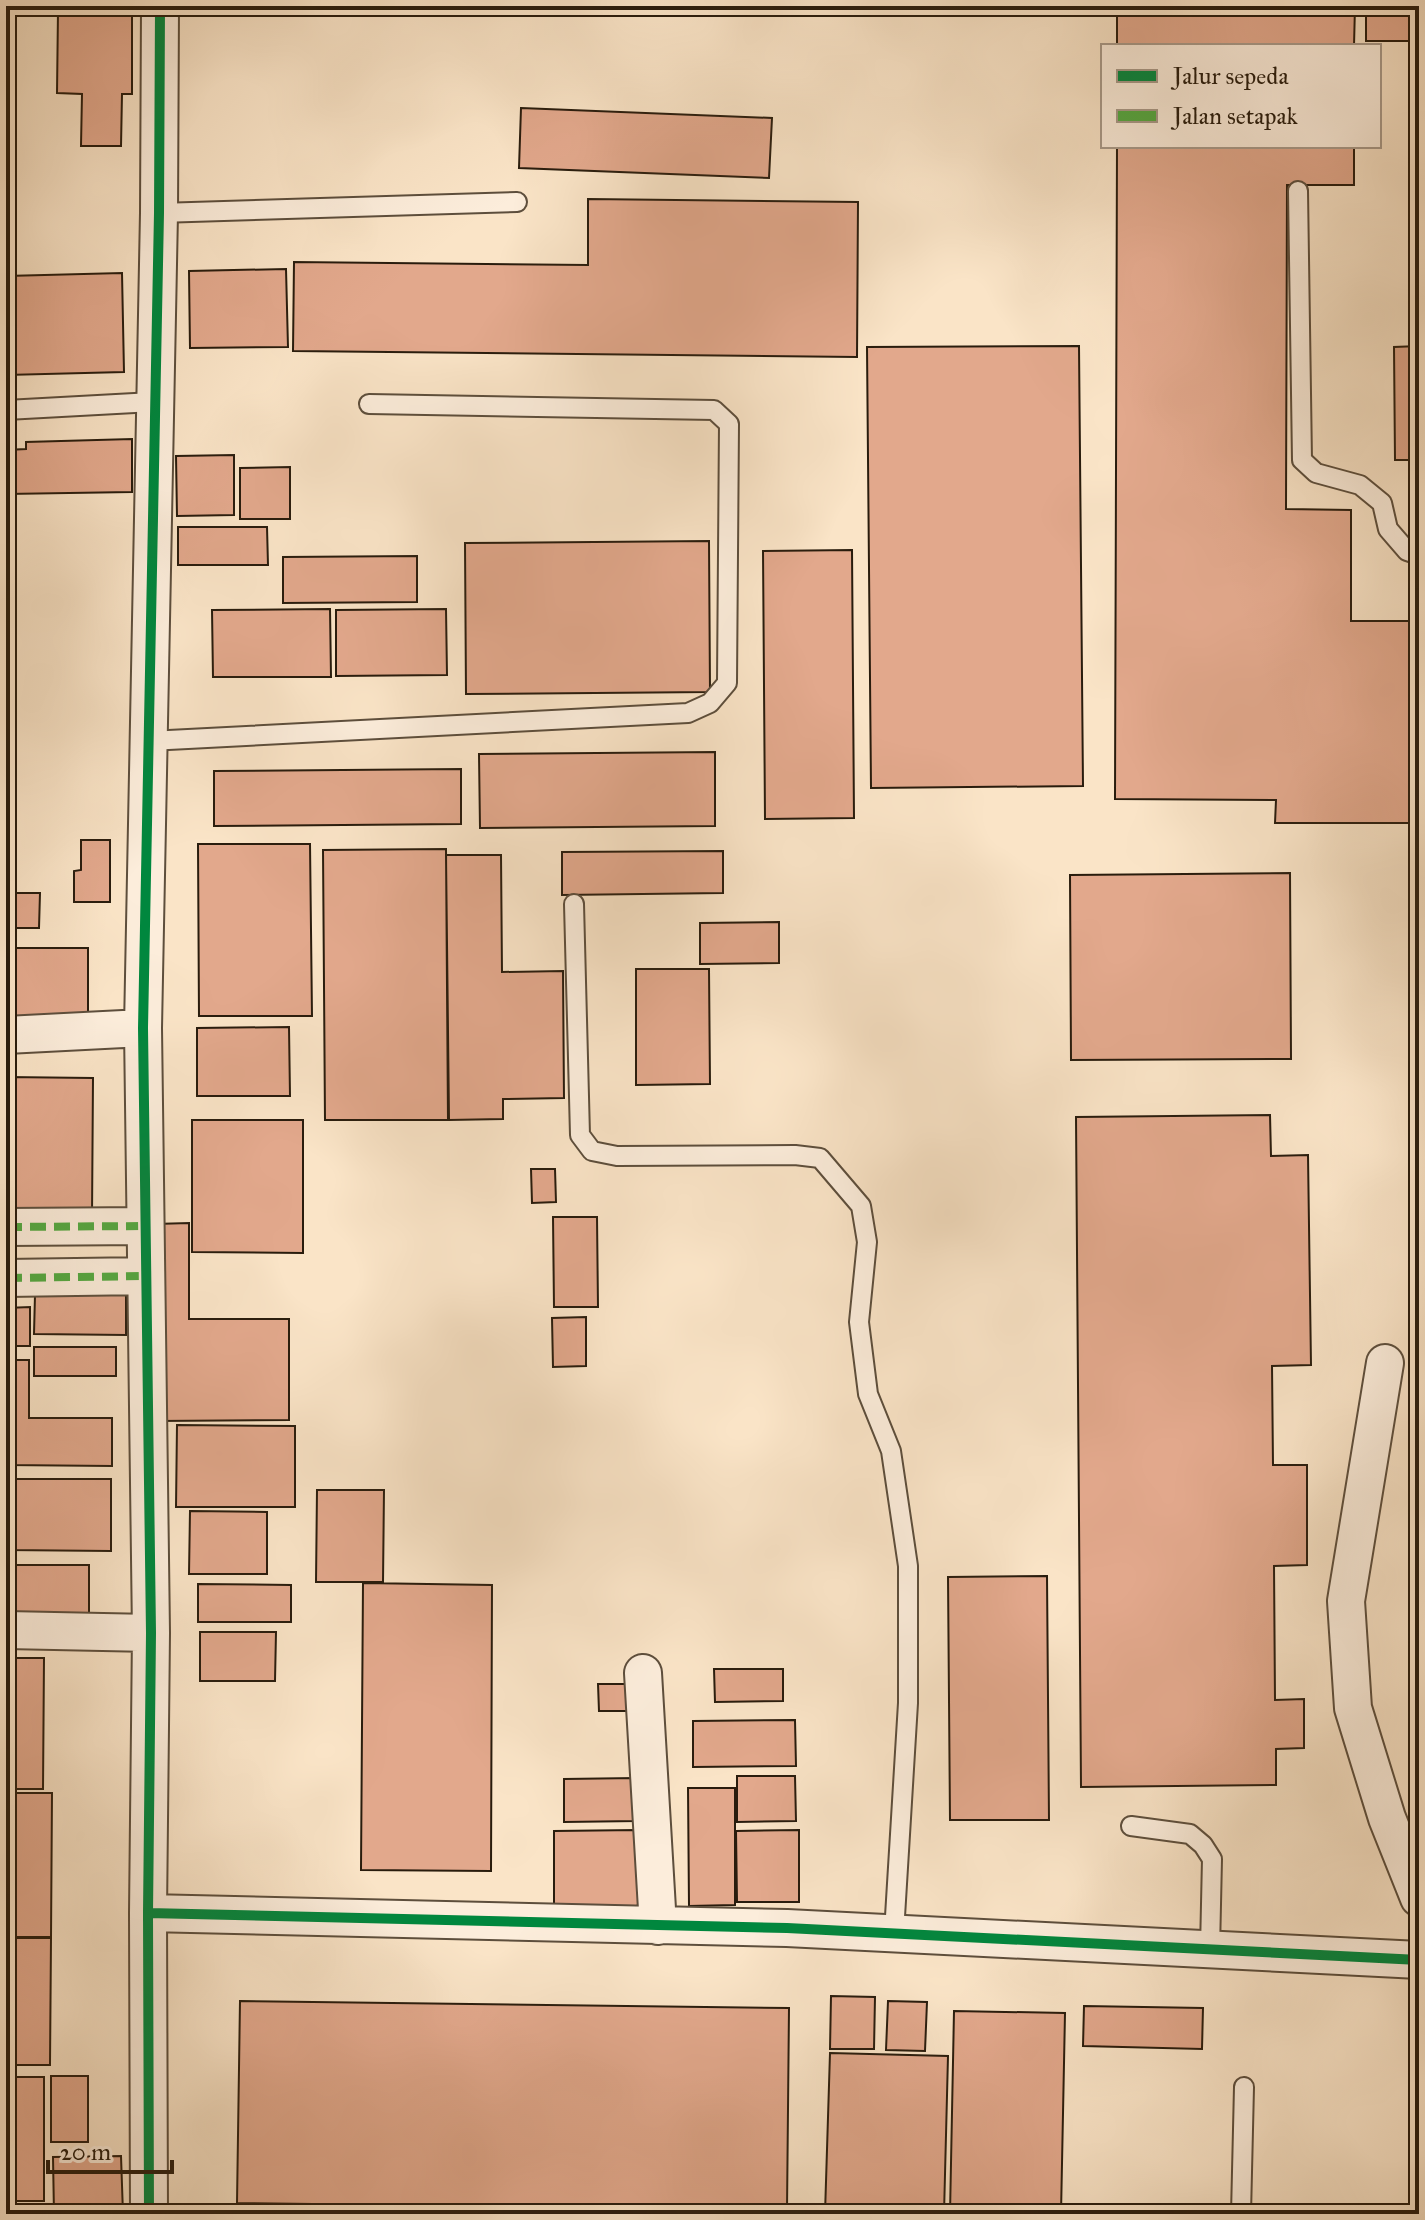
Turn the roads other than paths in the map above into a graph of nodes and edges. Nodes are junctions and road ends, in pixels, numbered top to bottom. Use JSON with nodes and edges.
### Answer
{"nodes":[{"id":1,"x":160,"y":6,"type":"edge"},
{"id":2,"x":1298,"y":191,"type":"dead end"},
{"id":3,"x":517,"y":202,"type":"dead end"},
{"id":4,"x":159,"y":213,"type":"junction"},
{"id":5,"x":153,"y":402,"type":"junction"},
{"id":6,"x":369,"y":404,"type":"dead end"},
{"id":7,"x":6,"y":410,"type":"edge"},
{"id":8,"x":1419,"y":555,"type":"edge"},
{"id":9,"x":149,"y":741,"type":"junction"},
{"id":10,"x":574,"y":904,"type":"dead end"},
{"id":11,"x":143,"y":1028,"type":"junction"},
{"id":12,"x":6,"y":1035,"type":"edge"},
{"id":13,"x":145,"y":1226,"type":"junction"},
{"id":14,"x":6,"y":1227,"type":"edge"},
{"id":15,"x":146,"y":1276,"type":"junction"},
{"id":16,"x":6,"y":1278,"type":"edge"},
{"id":17,"x":1385,"y":1363,"type":"dead end"},
{"id":18,"x":6,"y":1630,"type":"edge"},
{"id":19,"x":151,"y":1633,"type":"junction"},
{"id":20,"x":643,"y":1673,"type":"dead end"},
{"id":21,"x":1131,"y":1826,"type":"dead end"},
{"id":22,"x":1419,"y":1898,"type":"edge"},
{"id":23,"x":148,"y":1913,"type":"junction"},
{"id":24,"x":658,"y":1926,"type":"junction"},
{"id":25,"x":894,"y":1933,"type":"junction"},
{"id":26,"x":1210,"y":1949,"type":"junction"},
{"id":27,"x":1419,"y":1960,"type":"edge"},
{"id":28,"x":1244,"y":2087,"type":"dead end"},
{"id":29,"x":149,"y":2214,"type":"edge"},
{"id":30,"x":1241,"y":2214,"type":"edge"}],
"edges":[{"from":1,"to":4,"type":"street"},
{"from":2,"to":8,"type":"lane"},
{"from":3,"to":4,"type":"lane"},
{"from":4,"to":5,"type":"street"},
{"from":5,"to":7,"type":"lane"},
{"from":5,"to":9,"type":"street"},
{"from":6,"to":9,"type":"lane"},
{"from":9,"to":11,"type":"street"},
{"from":10,"to":25,"type":"lane"},
{"from":11,"to":12,"type":"street"},
{"from":11,"to":13,"type":"street"},
{"from":13,"to":14,"type":"street"},
{"from":13,"to":15,"type":"street"},
{"from":15,"to":16,"type":"street"},
{"from":15,"to":19,"type":"street"},
{"from":17,"to":22,"type":"street"},
{"from":18,"to":19,"type":"street"},
{"from":19,"to":23,"type":"street"},
{"from":20,"to":24,"type":"street"},
{"from":21,"to":26,"type":"lane"},
{"from":23,"to":24,"type":"street"},
{"from":23,"to":29,"type":"street"},
{"from":24,"to":25,"type":"street"},
{"from":25,"to":26,"type":"street"},
{"from":26,"to":27,"type":"street"},
{"from":28,"to":30,"type":"lane"}]}
